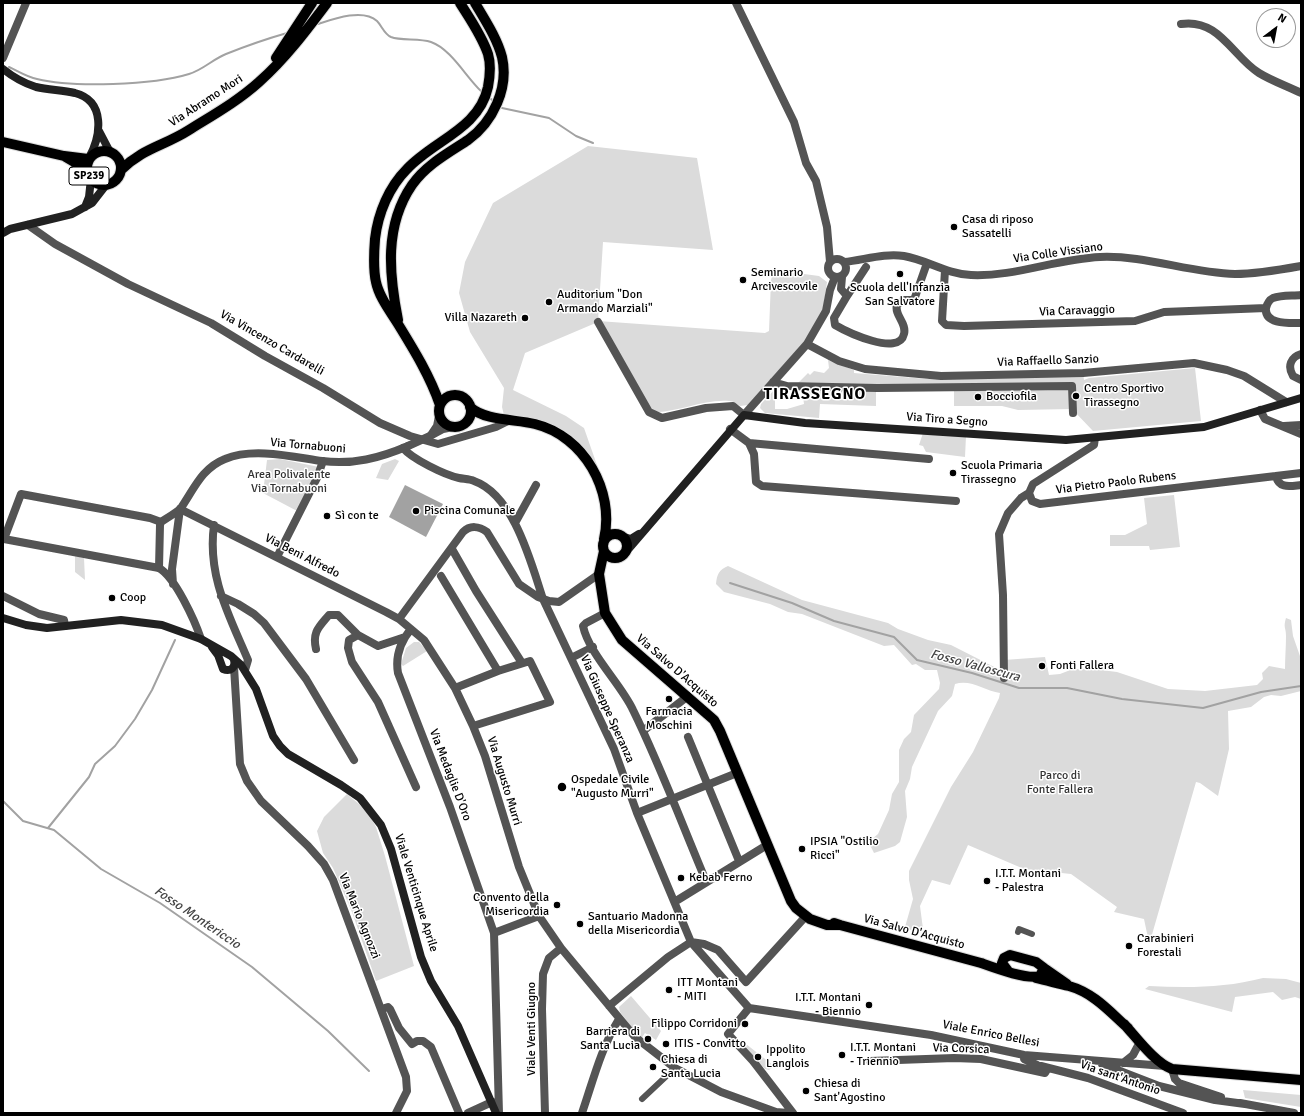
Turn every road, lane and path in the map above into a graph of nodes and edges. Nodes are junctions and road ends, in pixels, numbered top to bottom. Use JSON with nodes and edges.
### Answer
{"nodes":[{"id":1,"x":26,"y":3,"type":"edge"},
{"id":2,"x":312,"y":3,"type":"edge"},
{"id":3,"x":326,"y":3,"type":"edge"},
{"id":4,"x":460,"y":3,"type":"edge"},
{"id":5,"x":475,"y":3,"type":"edge"},
{"id":6,"x":736,"y":3,"type":"edge"},
{"id":7,"x":1181,"y":24,"type":"dead end"},
{"id":8,"x":3,"y":58,"type":"edge"},
{"id":9,"x":3,"y":70,"type":"edge"},
{"id":10,"x":259,"y":82,"type":"junction"},
{"id":11,"x":1301,"y":93,"type":"edge"},
{"id":12,"x":99,"y":131,"type":"junction"},
{"id":13,"x":3,"y":142,"type":"edge"},
{"id":14,"x":144,"y":151,"type":"junction"},
{"id":15,"x":113,"y":153,"type":"junction"},
{"id":16,"x":88,"y":162,"type":"junction"},
{"id":17,"x":121,"y":170,"type":"junction"},
{"id":18,"x":90,"y":179,"type":"junction"},
{"id":19,"x":106,"y":185,"type":"junction"},
{"id":20,"x":85,"y":208,"type":"junction"},
{"id":21,"x":28,"y":225,"type":"junction"},
{"id":22,"x":3,"y":233,"type":"edge"},
{"id":23,"x":830,"y":262,"type":"junction"},
{"id":24,"x":927,"y":263,"type":"junction"},
{"id":25,"x":846,"y":265,"type":"junction"},
{"id":26,"x":1301,"y":266,"type":"edge"},
{"id":27,"x":866,"y":267,"type":"dead end"},
{"id":28,"x":945,"y":270,"type":"junction"},
{"id":29,"x":836,"y":276,"type":"junction"},
{"id":30,"x":1301,"y":295,"type":"edge"},
{"id":31,"x":847,"y":296,"type":"junction"},
{"id":32,"x":1266,"y":308,"type":"junction"},
{"id":33,"x":598,"y":322,"type":"dead end"},
{"id":34,"x":1301,"y":323,"type":"edge"},
{"id":35,"x":399,"y":326,"type":"junction"},
{"id":36,"x":807,"y":344,"type":"junction"},
{"id":37,"x":1301,"y":354,"type":"edge"},
{"id":38,"x":1301,"y":380,"type":"edge"},
{"id":39,"x":432,"y":382,"type":"junction"},
{"id":40,"x":773,"y":382,"type":"junction"},
{"id":41,"x":450,"y":396,"type":"junction"},
{"id":42,"x":1301,"y":398,"type":"edge"},
{"id":43,"x":1286,"y":402,"type":"junction"},
{"id":44,"x":440,"y":405,"type":"junction"},
{"id":45,"x":470,"y":406,"type":"junction"},
{"id":46,"x":1260,"y":410,"type":"junction"},
{"id":47,"x":1073,"y":413,"type":"dead end"},
{"id":48,"x":486,"y":415,"type":"junction"},
{"id":49,"x":744,"y":415,"type":"junction"},
{"id":50,"x":439,"y":416,"type":"junction"},
{"id":51,"x":468,"y":420,"type":"junction"},
{"id":52,"x":510,"y":420,"type":"junction"},
{"id":53,"x":1301,"y":425,"type":"edge"},
{"id":54,"x":1284,"y":426,"type":"junction"},
{"id":55,"x":453,"y":427,"type":"junction"},
{"id":56,"x":730,"y":429,"type":"junction"},
{"id":57,"x":1301,"y":434,"type":"edge"},
{"id":58,"x":430,"y":436,"type":"junction"},
{"id":59,"x":1095,"y":438,"type":"junction"},
{"id":60,"x":749,"y":443,"type":"junction"},
{"id":61,"x":405,"y":447,"type":"junction"},
{"id":62,"x":929,"y":458,"type":"dead end"},
{"id":63,"x":323,"y":461,"type":"junction"},
{"id":64,"x":1301,"y":473,"type":"edge"},
{"id":65,"x":1276,"y":476,"type":"junction"},
{"id":66,"x":536,"y":485,"type":"dead end"},
{"id":67,"x":1301,"y":485,"type":"edge"},
{"id":68,"x":1029,"y":493,"type":"junction"},
{"id":69,"x":956,"y":502,"type":"dead end"},
{"id":70,"x":180,"y":509,"type":"junction"},
{"id":71,"x":607,"y":521,"type":"junction"},
{"id":72,"x":161,"y":522,"type":"junction"},
{"id":73,"x":515,"y":523,"type":"junction"},
{"id":74,"x":214,"y":525,"type":"junction"},
{"id":75,"x":642,"y":533,"type":"junction"},
{"id":76,"x":621,"y":535,"type":"junction"},
{"id":77,"x":604,"y":539,"type":"junction"},
{"id":78,"x":452,"y":549,"type":"junction"},
{"id":79,"x":604,"y":551,"type":"junction"},
{"id":80,"x":626,"y":552,"type":"junction"},
{"id":81,"x":277,"y":557,"type":"junction"},
{"id":82,"x":613,"y":558,"type":"junction"},
{"id":83,"x":161,"y":569,"type":"junction"},
{"id":84,"x":172,"y":569,"type":"junction"},
{"id":85,"x":599,"y":574,"type":"junction"},
{"id":86,"x":441,"y":576,"type":"dead end"},
{"id":87,"x":173,"y":584,"type":"junction"},
{"id":88,"x":602,"y":587,"type":"junction"},
{"id":89,"x":3,"y":596,"type":"edge"},
{"id":90,"x":221,"y":596,"type":"junction"},
{"id":91,"x":543,"y":599,"type":"junction"},
{"id":92,"x":559,"y":602,"type":"junction"},
{"id":93,"x":605,"y":614,"type":"junction"},
{"id":94,"x":3,"y":618,"type":"edge"},
{"id":95,"x":552,"y":618,"type":"junction"},
{"id":96,"x":399,"y":619,"type":"junction"},
{"id":97,"x":65,"y":626,"type":"junction"},
{"id":98,"x":411,"y":628,"type":"junction"},
{"id":99,"x":358,"y":635,"type":"junction"},
{"id":100,"x":404,"y":637,"type":"junction"},
{"id":101,"x":201,"y":639,"type":"junction"},
{"id":102,"x":209,"y":644,"type":"junction"},
{"id":103,"x":593,"y":648,"type":"junction"},
{"id":104,"x":316,"y":649,"type":"dead end"},
{"id":105,"x":571,"y":658,"type":"junction"},
{"id":106,"x":232,"y":661,"type":"junction"},
{"id":107,"x":220,"y":662,"type":"junction"},
{"id":108,"x":526,"y":662,"type":"junction"},
{"id":109,"x":225,"y":670,"type":"junction"},
{"id":110,"x":498,"y":671,"type":"junction"},
{"id":111,"x":246,"y":672,"type":"junction"},
{"id":112,"x":1004,"y":678,"type":"dead end"},
{"id":113,"x":234,"y":680,"type":"junction"},
{"id":114,"x":455,"y":688,"type":"junction"},
{"id":115,"x":688,"y":696,"type":"junction"},
{"id":116,"x":473,"y":726,"type":"junction"},
{"id":117,"x":643,"y":731,"type":"junction"},
{"id":118,"x":688,"y":737,"type":"dead end"},
{"id":119,"x":354,"y":760,"type":"dead end"},
{"id":120,"x":737,"y":773,"type":"junction"},
{"id":121,"x":708,"y":785,"type":"junction"},
{"id":122,"x":416,"y":787,"type":"dead end"},
{"id":123,"x":671,"y":800,"type":"junction"},
{"id":124,"x":637,"y":813,"type":"junction"},
{"id":125,"x":766,"y":845,"type":"junction"},
{"id":126,"x":739,"y":861,"type":"junction"},
{"id":127,"x":775,"y":864,"type":"junction"},
{"id":128,"x":706,"y":881,"type":"junction"},
{"id":129,"x":676,"y":901,"type":"junction"},
{"id":130,"x":538,"y":916,"type":"junction"},
{"id":131,"x":806,"y":916,"type":"junction"},
{"id":132,"x":840,"y":926,"type":"junction"},
{"id":133,"x":1018,"y":932,"type":"dead end"},
{"id":134,"x":494,"y":933,"type":"junction"},
{"id":135,"x":1032,"y":934,"type":"dead end"},
{"id":136,"x":691,"y":942,"type":"junction"},
{"id":137,"x":561,"y":948,"type":"junction"},
{"id":138,"x":1010,"y":955,"type":"junction"},
{"id":139,"x":981,"y":963,"type":"junction"},
{"id":140,"x":1044,"y":968,"type":"junction"},
{"id":141,"x":1008,"y":971,"type":"junction"},
{"id":142,"x":1036,"y":978,"type":"junction"},
{"id":143,"x":1069,"y":986,"type":"junction"},
{"id":144,"x":609,"y":1006,"type":"junction"},
{"id":145,"x":749,"y":1008,"type":"junction"},
{"id":146,"x":382,"y":1009,"type":"junction"},
{"id":147,"x":619,"y":1019,"type":"junction"},
{"id":148,"x":1124,"y":1024,"type":"junction"},
{"id":149,"x":1140,"y":1042,"type":"junction"},
{"id":150,"x":1024,"y":1055,"type":"junction"},
{"id":151,"x":1157,"y":1058,"type":"junction"},
{"id":152,"x":870,"y":1061,"type":"dead end"},
{"id":153,"x":1098,"y":1062,"type":"junction"},
{"id":154,"x":1123,"y":1063,"type":"junction"},
{"id":155,"x":1042,"y":1067,"type":"junction"},
{"id":156,"x":1168,"y":1067,"type":"junction"},
{"id":157,"x":675,"y":1068,"type":"junction"},
{"id":158,"x":1301,"y":1080,"type":"edge"},
{"id":159,"x":642,"y":1099,"type":"dead end"},
{"id":160,"x":492,"y":1102,"type":"junction"},
{"id":161,"x":1245,"y":1104,"type":"junction"},
{"id":162,"x":396,"y":1113,"type":"edge"},
{"id":163,"x":459,"y":1113,"type":"edge"},
{"id":164,"x":468,"y":1113,"type":"edge"},
{"id":165,"x":498,"y":1113,"type":"edge"},
{"id":166,"x":545,"y":1113,"type":"edge"},
{"id":167,"x":582,"y":1113,"type":"edge"},
{"id":168,"x":788,"y":1113,"type":"edge"},
{"id":169,"x":793,"y":1113,"type":"edge"},
{"id":170,"x":1183,"y":1113,"type":"edge"},
{"id":171,"x":1294,"y":1113,"type":"edge"}],
"edges":[{"from":1,"to":8,"type":"street"},
{"from":2,"to":10,"type":"main road","name":"Via Abramo Mori"},
{"from":3,"to":10,"type":"main road","name":"Via Abramo Mori"},
{"from":4,"to":35,"type":"main road"},
{"from":5,"to":35,"type":"main road"},
{"from":6,"to":23,"type":"street"},
{"from":7,"to":11,"type":"street"},
{"from":9,"to":12,"type":"main road","number":"SP239"},
{"from":10,"to":14,"type":"main road","name":"Via Abramo Mori"},
{"from":12,"to":15,"type":"main road","number":"SP239"},
{"from":12,"to":16,"type":"main road","number":"SP239"},
{"from":13,"to":16,"type":"main road"},
{"from":14,"to":15,"type":"main road","name":"Via Abramo Mori"},
{"from":14,"to":17,"type":"main road","name":"Via Abramo Mori"},
{"from":15,"to":16,"type":"main road","number":"SP239"},
{"from":15,"to":17,"type":"main road","number":"SP239"},
{"from":16,"to":18,"type":"main road","number":"SP239"},
{"from":17,"to":19,"type":"main road","number":"SP239"},
{"from":18,"to":19,"type":"main road","number":"SP239"},
{"from":18,"to":20,"type":"main road","number":"SP239"},
{"from":19,"to":20,"type":"main road","number":"SP239"},
{"from":20,"to":21,"type":"main road","number":"SP239"},
{"from":21,"to":22,"type":"main road","number":"SP239"},
{"from":21,"to":52,"type":"street","name":"Via Vincenzo Cardarelli"},
{"from":23,"to":25,"type":"street","name":"Via Colle Vissiano"},
{"from":23,"to":29,"type":"street"},
{"from":24,"to":25,"type":"street","name":"Via Colle Vissiano"},
{"from":24,"to":28,"type":"street","name":"Via Colle Vissiano"},
{"from":24,"to":31,"type":"street"},
{"from":25,"to":29,"type":"street"},
{"from":26,"to":28,"type":"street","name":"Via Colle Vissiano"},
{"from":27,"to":31,"type":"street"},
{"from":28,"to":32,"type":"street","name":"Via Caravaggio"},
{"from":29,"to":31,"type":"street"},
{"from":29,"to":36,"type":"street"},
{"from":30,"to":32,"type":"street"},
{"from":32,"to":34,"type":"street"},
{"from":33,"to":49,"type":"street"},
{"from":35,"to":39,"type":"main road"},
{"from":36,"to":40,"type":"street"},
{"from":36,"to":43,"type":"street","name":"Via Raffaello Sanzio"},
{"from":37,"to":38,"type":"street"},
{"from":39,"to":41,"type":"main road"},
{"from":39,"to":44,"type":"main road"},
{"from":40,"to":47,"type":"street"},
{"from":40,"to":49,"type":"street"},
{"from":41,"to":44,"type":"main road"},
{"from":41,"to":45,"type":"main road"},
{"from":42,"to":43,"type":"main road","name":"Via Tiro a Segno"},
{"from":43,"to":46,"type":"main road","name":"Via Tiro a Segno"},
{"from":44,"to":50,"type":"main road"},
{"from":45,"to":48,"type":"main road"},
{"from":45,"to":51,"type":"main road"},
{"from":46,"to":54,"type":"street"},
{"from":46,"to":59,"type":"main road","name":"Via Tiro a Segno"},
{"from":48,"to":51,"type":"main road"},
{"from":48,"to":52,"type":"main road"},
{"from":49,"to":56,"type":"main road"},
{"from":49,"to":59,"type":"main road","name":"Via Tiro a Segno"},
{"from":50,"to":55,"type":"main road"},
{"from":50,"to":58,"type":"street"},
{"from":51,"to":55,"type":"main road"},
{"from":52,"to":71,"type":"main road"},
{"from":53,"to":54,"type":"street"},
{"from":54,"to":57,"type":"street"},
{"from":55,"to":58,"type":"street","name":"Via Tornabuoni"},
{"from":56,"to":60,"type":"street"},
{"from":56,"to":75,"type":"main road"},
{"from":58,"to":61,"type":"street","name":"Via Tornabuoni","bridge":true},
{"from":59,"to":68,"type":"street","name":"Via Pietro Paolo Rubens"},
{"from":60,"to":62,"type":"street"},
{"from":60,"to":69,"type":"street"},
{"from":61,"to":63,"type":"street","name":"Via Tornabuoni"},
{"from":61,"to":73,"type":"street","name":"Via Giuseppe Speranza"},
{"from":63,"to":70,"type":"street","name":"Via Tornabuoni"},
{"from":63,"to":81,"type":"street"},
{"from":64,"to":65,"type":"street","name":"Via Pietro Paolo Rubens"},
{"from":65,"to":67,"type":"street"},
{"from":65,"to":68,"type":"street","name":"Via Pietro Paolo Rubens"},
{"from":66,"to":73,"type":"street"},
{"from":68,"to":112,"type":"street"},
{"from":70,"to":72,"type":"street"},
{"from":70,"to":74,"type":"street","name":"Via Beni Alfredo"},
{"from":70,"to":84,"type":"street"},
{"from":71,"to":76,"type":"main road"},
{"from":71,"to":77,"type":"main road"},
{"from":72,"to":83,"type":"street"},
{"from":72,"to":83,"type":"street"},
{"from":73,"to":91,"type":"street","name":"Via Giuseppe Speranza"},
{"from":74,"to":81,"type":"street","name":"Via Beni Alfredo"},
{"from":74,"to":90,"type":"street"},
{"from":75,"to":76,"type":"main road"},
{"from":75,"to":80,"type":"main road"},
{"from":76,"to":77,"type":"main road"},
{"from":76,"to":80,"type":"main road"},
{"from":77,"to":79,"type":"main road"},
{"from":78,"to":91,"type":"street"},
{"from":78,"to":96,"type":"street"},
{"from":78,"to":108,"type":"street"},
{"from":79,"to":82,"type":"main road"},
{"from":79,"to":85,"type":"main road"},
{"from":80,"to":82,"type":"main road"},
{"from":81,"to":96,"type":"street","name":"Via Beni Alfredo"},
{"from":82,"to":88,"type":"main road"},
{"from":83,"to":84,"type":"street"},
{"from":83,"to":87,"type":"street"},
{"from":84,"to":87,"type":"street"},
{"from":85,"to":88,"type":"main road"},
{"from":85,"to":92,"type":"street"},
{"from":86,"to":110,"type":"street"},
{"from":87,"to":101,"type":"street"},
{"from":88,"to":93,"type":"main road","name":"Via Salvo D'Acquisto"},
{"from":89,"to":97,"type":"street"},
{"from":90,"to":111,"type":"street"},
{"from":90,"to":119,"type":"street"},
{"from":91,"to":92,"type":"street"},
{"from":91,"to":95,"type":"street","name":"Via Giuseppe Speranza"},
{"from":92,"to":95,"type":"street"},
{"from":93,"to":103,"type":"street"},
{"from":93,"to":115,"type":"main road","name":"Via Salvo D'Acquisto"},
{"from":94,"to":97,"type":"main road"},
{"from":95,"to":105,"type":"street","name":"Via Giuseppe Speranza"},
{"from":96,"to":98,"type":"street","name":"Via Beni Alfredo"},
{"from":97,"to":101,"type":"main road"},
{"from":98,"to":100,"type":"street","name":"Via Medaglie D'Oro"},
{"from":98,"to":114,"type":"street","name":"Via Augusto Murri"},
{"from":99,"to":100,"type":"street"},
{"from":99,"to":104,"type":"street"},
{"from":99,"to":122,"type":"street"},
{"from":100,"to":134,"type":"street","name":"Via Medaglie D'Oro"},
{"from":101,"to":102,"type":"main road"},
{"from":102,"to":106,"type":"main road"},
{"from":102,"to":107,"type":"main road"},
{"from":103,"to":105,"type":"street"},
{"from":103,"to":117,"type":"street"},
{"from":105,"to":124,"type":"street","name":"Via Giuseppe Speranza"},
{"from":106,"to":107,"type":"main road"},
{"from":106,"to":109,"type":"main road"},
{"from":106,"to":111,"type":"main road"},
{"from":106,"to":113,"type":"street","name":"Via Mario Agnozzi"},
{"from":107,"to":109,"type":"main road"},
{"from":108,"to":110,"type":"street"},
{"from":108,"to":116,"type":"street"},
{"from":109,"to":113,"type":"street"},
{"from":110,"to":114,"type":"street"},
{"from":111,"to":160,"type":"main road","name":"Viale Venticinque Aprile"},
{"from":113,"to":146,"type":"street","name":"Via Mario Agnozzi"},
{"from":114,"to":116,"type":"street","name":"Via Augusto Murri"},
{"from":115,"to":117,"type":"street"},
{"from":115,"to":120,"type":"main road","name":"Via Salvo D'Acquisto"},
{"from":116,"to":130,"type":"street","name":"Via Augusto Murri"},
{"from":117,"to":123,"type":"street"},
{"from":118,"to":121,"type":"street"},
{"from":120,"to":121,"type":"street"},
{"from":120,"to":125,"type":"main road","name":"Via Salvo D'Acquisto"},
{"from":121,"to":123,"type":"street"},
{"from":121,"to":126,"type":"street"},
{"from":123,"to":124,"type":"street"},
{"from":123,"to":128,"type":"street"},
{"from":124,"to":129,"type":"street","name":"Via Giuseppe Speranza"},
{"from":125,"to":126,"type":"street"},
{"from":125,"to":127,"type":"main road","name":"Via Salvo D'Acquisto"},
{"from":126,"to":128,"type":"street"},
{"from":127,"to":131,"type":"main road","name":"Via Salvo D'Acquisto"},
{"from":127,"to":132,"type":"main road","name":"Via Salvo D'Acquisto"},
{"from":128,"to":129,"type":"street"},
{"from":129,"to":136,"type":"street","name":"Via Giuseppe Speranza"},
{"from":130,"to":134,"type":"street"},
{"from":130,"to":137,"type":"street","name":"Via Augusto Murri"},
{"from":131,"to":132,"type":"main road","name":"Via Salvo D'Acquisto"},
{"from":131,"to":136,"type":"street"},
{"from":132,"to":139,"type":"main road","name":"Via Salvo D'Acquisto"},
{"from":133,"to":135,"type":"street"},
{"from":134,"to":165,"type":"street","name":"Via Medaglie D'Oro"},
{"from":136,"to":144,"type":"street"},
{"from":136,"to":145,"type":"street"},
{"from":137,"to":144,"type":"street"},
{"from":137,"to":166,"type":"street","name":"Viale Venti Giugno"},
{"from":138,"to":139,"type":"main road"},
{"from":138,"to":140,"type":"main road","name":"Via Salvo D'Acquisto"},
{"from":138,"to":141,"type":"main road"},
{"from":139,"to":141,"type":"main road","name":"Via Salvo D'Acquisto"},
{"from":140,"to":142,"type":"main road"},
{"from":140,"to":143,"type":"main road","name":"Via Salvo D'Acquisto"},
{"from":141,"to":142,"type":"main road","name":"Via Salvo D'Acquisto"},
{"from":142,"to":143,"type":"main road","name":"Via Salvo D'Acquisto"},
{"from":143,"to":148,"type":"main road","name":"Via Salvo D'Acquisto"},
{"from":144,"to":147,"type":"street"},
{"from":145,"to":150,"type":"street","name":"Viale Enrico Bellesi"},
{"from":145,"to":169,"type":"street"},
{"from":146,"to":162,"type":"street","name":"Via Mario Agnozzi"},
{"from":146,"to":163,"type":"street"},
{"from":147,"to":157,"type":"street"},
{"from":147,"to":167,"type":"street"},
{"from":148,"to":149,"type":"main road","name":"Via Salvo D'Acquisto"},
{"from":148,"to":151,"type":"main road","name":"Via Salvo D'Acquisto"},
{"from":149,"to":151,"type":"main road","name":"Via Salvo D'Acquisto"},
{"from":149,"to":154,"type":"street"},
{"from":150,"to":153,"type":"street","name":"Viale Enrico Bellesi"},
{"from":150,"to":155,"type":"street"},
{"from":151,"to":156,"type":"main road","name":"Via Salvo D'Acquisto"},
{"from":152,"to":155,"type":"street","name":"Via Corsica"},
{"from":153,"to":154,"type":"street","name":"Viale Enrico Bellesi"},
{"from":153,"to":161,"type":"street"},
{"from":154,"to":156,"type":"street","name":"Viale Enrico Bellesi"},
{"from":155,"to":170,"type":"street","name":"Via sant'Antonio"},
{"from":156,"to":158,"type":"main road","name":"Viale Enrico Bellesi"},
{"from":156,"to":161,"type":"street"},
{"from":157,"to":159,"type":"street"},
{"from":157,"to":168,"type":"street"},
{"from":160,"to":164,"type":"street"},
{"from":160,"to":165,"type":"main road","name":"Viale Venticinque Aprile"},
{"from":161,"to":171,"type":"street"}]}
